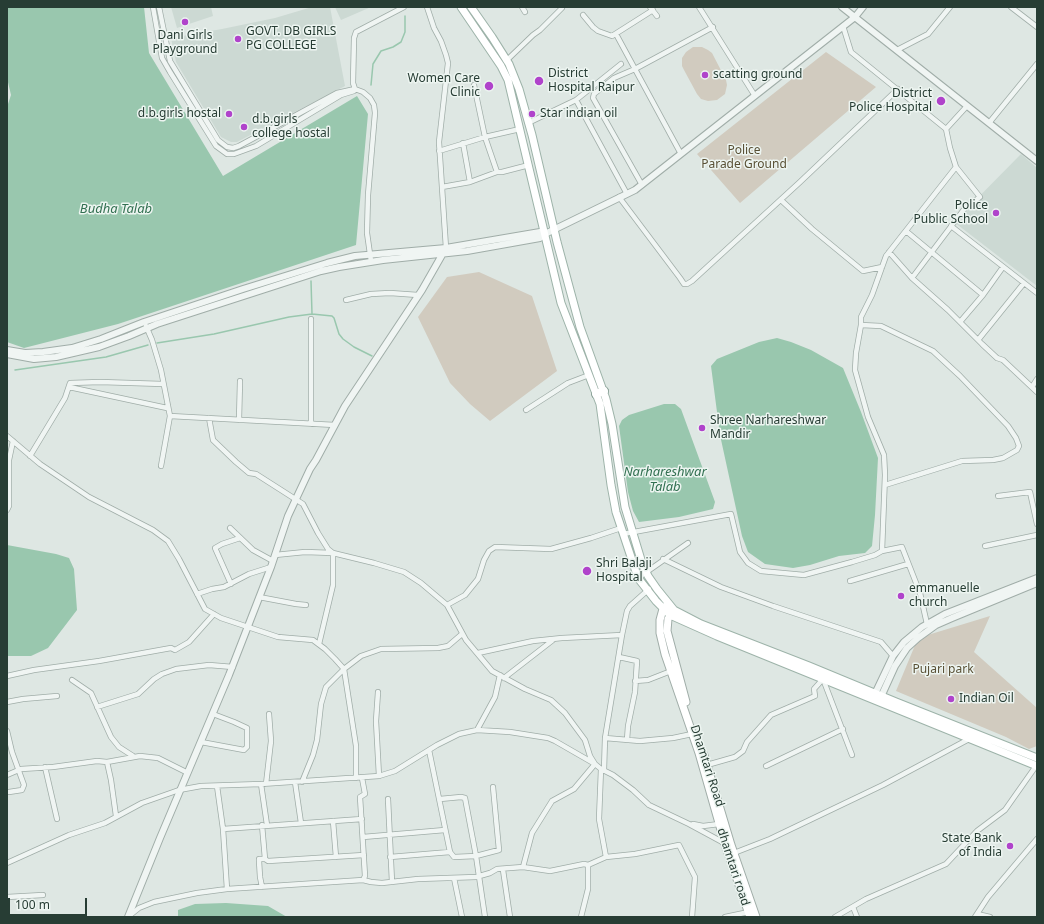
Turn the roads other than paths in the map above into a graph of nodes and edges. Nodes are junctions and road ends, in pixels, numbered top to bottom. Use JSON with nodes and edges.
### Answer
{"nodes":[{"id":1,"x":153,"y":7,"type":"edge"},
{"id":2,"x":159,"y":7,"type":"edge"},
{"id":3,"x":404,"y":7,"type":"edge"},
{"id":4,"x":427,"y":7,"type":"edge"},
{"id":5,"x":461,"y":7,"type":"edge"},
{"id":6,"x":471,"y":7,"type":"edge"},
{"id":7,"x":522,"y":7,"type":"edge"},
{"id":8,"x":561,"y":7,"type":"edge"},
{"id":9,"x":699,"y":7,"type":"edge"},
{"id":10,"x":842,"y":7,"type":"edge"},
{"id":11,"x":863,"y":7,"type":"edge"},
{"id":12,"x":950,"y":7,"type":"edge"},
{"id":13,"x":1011,"y":7,"type":"edge"},
{"id":14,"x":652,"y":9,"type":"edge"},
{"id":15,"x":525,"y":12,"type":"dead end"},
{"id":16,"x":583,"y":15,"type":"dead end"},
{"id":17,"x":657,"y":16,"type":"dead end"},
{"id":18,"x":855,"y":17,"type":"junction"},
{"id":19,"x":843,"y":26,"type":"junction"},
{"id":20,"x":713,"y":27,"type":"junction"},
{"id":21,"x":1037,"y":27,"type":"edge"},
{"id":22,"x":616,"y":34,"type":"junction"},
{"id":23,"x":897,"y":50,"type":"junction"},
{"id":24,"x":506,"y":61,"type":"junction"},
{"id":25,"x":621,"y":64,"type":"dead end"},
{"id":26,"x":1037,"y":64,"type":"edge"},
{"id":27,"x":635,"y":68,"type":"junction"},
{"id":28,"x":474,"y":85,"type":"dead end"},
{"id":29,"x":355,"y":89,"type":"junction"},
{"id":30,"x":898,"y":89,"type":"junction"},
{"id":31,"x":363,"y":92,"type":"junction"},
{"id":32,"x":755,"y":96,"type":"junction"},
{"id":33,"x":576,"y":100,"type":"junction"},
{"id":34,"x":967,"y":106,"type":"junction"},
{"id":35,"x":528,"y":123,"type":"junction"},
{"id":36,"x":989,"y":123,"type":"junction"},
{"id":37,"x":946,"y":128,"type":"junction"},
{"id":38,"x":520,"y":129,"type":"junction"},
{"id":39,"x":485,"y":137,"type":"junction"},
{"id":40,"x":463,"y":143,"type":"junction"},
{"id":41,"x":439,"y":151,"type":"junction"},
{"id":42,"x":681,"y":154,"type":"junction"},
{"id":43,"x":1037,"y":161,"type":"edge"},
{"id":44,"x":529,"y":165,"type":"junction"},
{"id":45,"x":956,"y":167,"type":"junction"},
{"id":46,"x":497,"y":172,"type":"junction"},
{"id":47,"x":470,"y":182,"type":"junction"},
{"id":48,"x":642,"y":185,"type":"junction"},
{"id":49,"x":442,"y":187,"type":"junction"},
{"id":50,"x":627,"y":194,"type":"junction"},
{"id":51,"x":619,"y":197,"type":"junction"},
{"id":52,"x":781,"y":200,"type":"junction"},
{"id":53,"x":951,"y":226,"type":"junction"},
{"id":54,"x":554,"y":230,"type":"junction"},
{"id":55,"x":906,"y":231,"type":"junction"},
{"id":56,"x":545,"y":234,"type":"junction"},
{"id":57,"x":445,"y":251,"type":"junction"},
{"id":58,"x":889,"y":252,"type":"junction"},
{"id":59,"x":932,"y":252,"type":"junction"},
{"id":60,"x":371,"y":258,"type":"junction"},
{"id":61,"x":882,"y":267,"type":"junction"},
{"id":62,"x":1003,"y":267,"type":"junction"},
{"id":63,"x":912,"y":278,"type":"junction"},
{"id":64,"x":1024,"y":283,"type":"junction"},
{"id":65,"x":1037,"y":293,"type":"edge"},
{"id":66,"x":418,"y":295,"type":"junction"},
{"id":67,"x":984,"y":295,"type":"junction"},
{"id":68,"x":346,"y":300,"type":"dead end"},
{"id":69,"x":311,"y":319,"type":"dead end"},
{"id":70,"x":960,"y":322,"type":"junction"},
{"id":71,"x":146,"y":325,"type":"junction"},
{"id":72,"x":861,"y":326,"type":"junction"},
{"id":73,"x":978,"y":340,"type":"junction"},
{"id":74,"x":7,"y":350,"type":"edge"},
{"id":75,"x":7,"y":354,"type":"edge"},
{"id":76,"x":589,"y":375,"type":"junction"},
{"id":77,"x":1037,"y":379,"type":"edge"},
{"id":78,"x":240,"y":381,"type":"dead end"},
{"id":79,"x":163,"y":384,"type":"junction"},
{"id":80,"x":69,"y":387,"type":"junction"},
{"id":81,"x":1032,"y":387,"type":"junction"},
{"id":82,"x":600,"y":392,"type":"junction"},
{"id":83,"x":1037,"y":392,"type":"edge"},
{"id":84,"x":167,"y":408,"type":"junction"},
{"id":85,"x":526,"y":410,"type":"dead end"},
{"id":86,"x":170,"y":416,"type":"junction"},
{"id":87,"x":209,"y":418,"type":"junction"},
{"id":88,"x":239,"y":420,"type":"junction"},
{"id":89,"x":311,"y":424,"type":"junction"},
{"id":90,"x":335,"y":425,"type":"junction"},
{"id":91,"x":7,"y":436,"type":"edge"},
{"id":92,"x":13,"y":441,"type":"junction"},
{"id":93,"x":30,"y":456,"type":"junction"},
{"id":94,"x":8,"y":460,"type":"edge"},
{"id":95,"x":161,"y":466,"type":"dead end"},
{"id":96,"x":885,"y":485,"type":"junction"},
{"id":97,"x":998,"y":496,"type":"dead end"},
{"id":98,"x":296,"y":498,"type":"junction"},
{"id":99,"x":7,"y":510,"type":"edge"},
{"id":100,"x":1037,"y":524,"type":"edge"},
{"id":101,"x":230,"y":528,"type":"dead end"},
{"id":102,"x":622,"y":531,"type":"junction"},
{"id":103,"x":632,"y":532,"type":"junction"},
{"id":104,"x":1037,"y":535,"type":"edge"},
{"id":105,"x":240,"y":538,"type":"junction"},
{"id":106,"x":688,"y":543,"type":"dead end"},
{"id":107,"x":985,"y":546,"type":"dead end"},
{"id":108,"x":882,"y":551,"type":"junction"},
{"id":109,"x":333,"y":554,"type":"junction"},
{"id":110,"x":274,"y":558,"type":"junction"},
{"id":111,"x":663,"y":559,"type":"junction"},
{"id":112,"x":908,"y":564,"type":"junction"},
{"id":113,"x":271,"y":567,"type":"junction"},
{"id":114,"x":646,"y":572,"type":"junction"},
{"id":115,"x":638,"y":578,"type":"junction"},
{"id":116,"x":1037,"y":578,"type":"edge"},
{"id":117,"x":850,"y":581,"type":"dead end"},
{"id":118,"x":1037,"y":583,"type":"edge"},
{"id":119,"x":231,"y":584,"type":"junction"},
{"id":120,"x":654,"y":585,"type":"junction"},
{"id":121,"x":647,"y":590,"type":"junction"},
{"id":122,"x":198,"y":594,"type":"junction"},
{"id":123,"x":259,"y":597,"type":"junction"},
{"id":124,"x":668,"y":603,"type":"junction"},
{"id":125,"x":306,"y":605,"type":"dead end"},
{"id":126,"x":447,"y":605,"type":"junction"},
{"id":127,"x":664,"y":609,"type":"junction"},
{"id":128,"x":672,"y":612,"type":"junction"},
{"id":129,"x":214,"y":614,"type":"junction"},
{"id":130,"x":927,"y":624,"type":"junction"},
{"id":131,"x":248,"y":627,"type":"junction"},
{"id":132,"x":462,"y":634,"type":"junction"},
{"id":133,"x":622,"y":635,"type":"junction"},
{"id":134,"x":555,"y":639,"type":"junction"},
{"id":135,"x":319,"y":644,"type":"junction"},
{"id":136,"x":478,"y":653,"type":"junction"},
{"id":137,"x":893,"y":656,"type":"junction"},
{"id":138,"x":619,"y":657,"type":"junction"},
{"id":139,"x":233,"y":667,"type":"junction"},
{"id":140,"x":344,"y":669,"type":"junction"},
{"id":141,"x":671,"y":670,"type":"junction"},
{"id":142,"x":7,"y":676,"type":"edge"},
{"id":143,"x":502,"y":677,"type":"junction"},
{"id":144,"x":823,"y":679,"type":"junction"},
{"id":145,"x":72,"y":680,"type":"dead end"},
{"id":146,"x":635,"y":681,"type":"junction"},
{"id":147,"x":378,"y":692,"type":"dead end"},
{"id":148,"x":57,"y":696,"type":"dead end"},
{"id":149,"x":877,"y":698,"type":"junction"},
{"id":150,"x":7,"y":702,"type":"edge"},
{"id":151,"x":97,"y":708,"type":"junction"},
{"id":152,"x":213,"y":714,"type":"junction"},
{"id":153,"x":269,"y":714,"type":"dead end"},
{"id":154,"x":843,"y":729,"type":"junction"},
{"id":155,"x":477,"y":730,"type":"junction"},
{"id":156,"x":7,"y":731,"type":"edge"},
{"id":157,"x":692,"y":734,"type":"junction"},
{"id":158,"x":606,"y":738,"type":"junction"},
{"id":159,"x":969,"y":739,"type":"junction"},
{"id":160,"x":627,"y":740,"type":"junction"},
{"id":161,"x":201,"y":742,"type":"junction"},
{"id":162,"x":429,"y":750,"type":"junction"},
{"id":163,"x":852,"y":755,"type":"dead end"},
{"id":164,"x":133,"y":756,"type":"junction"},
{"id":165,"x":107,"y":762,"type":"junction"},
{"id":166,"x":1037,"y":763,"type":"edge"},
{"id":167,"x":595,"y":764,"type":"junction"},
{"id":168,"x":707,"y":765,"type":"junction"},
{"id":169,"x":766,"y":766,"type":"dead end"},
{"id":170,"x":45,"y":767,"type":"junction"},
{"id":171,"x":19,"y":770,"type":"junction"},
{"id":172,"x":602,"y":770,"type":"junction"},
{"id":173,"x":188,"y":773,"type":"junction"},
{"id":174,"x":7,"y":775,"type":"edge"},
{"id":175,"x":379,"y":776,"type":"junction"},
{"id":176,"x":356,"y":778,"type":"junction"},
{"id":177,"x":362,"y":778,"type":"junction"},
{"id":178,"x":295,"y":782,"type":"junction"},
{"id":179,"x":302,"y":782,"type":"junction"},
{"id":180,"x":263,"y":784,"type":"junction"},
{"id":181,"x":217,"y":786,"type":"junction"},
{"id":182,"x":493,"y":787,"type":"dead end"},
{"id":183,"x":181,"y":789,"type":"junction"},
{"id":184,"x":9,"y":792,"type":"dead end"},
{"id":185,"x":388,"y":799,"type":"dead end"},
{"id":186,"x":440,"y":799,"type":"junction"},
{"id":187,"x":116,"y":816,"type":"junction"},
{"id":188,"x":57,"y":819,"type":"dead end"},
{"id":189,"x":362,"y":819,"type":"junction"},
{"id":190,"x":333,"y":821,"type":"junction"},
{"id":191,"x":301,"y":823,"type":"junction"},
{"id":192,"x":689,"y":824,"type":"junction"},
{"id":193,"x":719,"y":824,"type":"junction"},
{"id":194,"x":264,"y":825,"type":"junction"},
{"id":195,"x":223,"y":829,"type":"junction"},
{"id":196,"x":445,"y":830,"type":"junction"},
{"id":197,"x":389,"y":835,"type":"junction"},
{"id":198,"x":363,"y":837,"type":"junction"},
{"id":199,"x":1037,"y":839,"type":"edge"},
{"id":200,"x":728,"y":845,"type":"junction"},
{"id":201,"x":450,"y":852,"type":"junction"},
{"id":202,"x":734,"y":853,"type":"junction"},
{"id":203,"x":364,"y":855,"type":"junction"},
{"id":204,"x":476,"y":856,"type":"junction"},
{"id":205,"x":336,"y":857,"type":"junction"},
{"id":206,"x":390,"y":857,"type":"junction"},
{"id":207,"x":606,"y":857,"type":"junction"},
{"id":208,"x":265,"y":859,"type":"junction"},
{"id":209,"x":7,"y":863,"type":"edge"},
{"id":210,"x":588,"y":864,"type":"junction"},
{"id":211,"x":523,"y":867,"type":"junction"},
{"id":212,"x":503,"y":870,"type":"junction"},
{"id":213,"x":479,"y":876,"type":"junction"},
{"id":214,"x":454,"y":878,"type":"junction"},
{"id":215,"x":363,"y":880,"type":"junction"},
{"id":216,"x":392,"y":882,"type":"junction"},
{"id":217,"x":262,"y":887,"type":"junction"},
{"id":218,"x":227,"y":889,"type":"junction"},
{"id":219,"x":43,"y":895,"type":"dead end"},
{"id":220,"x":7,"y":897,"type":"edge"},
{"id":221,"x":853,"y":906,"type":"junction"},
{"id":222,"x":752,"y":914,"type":"edge"},
{"id":223,"x":976,"y":916,"type":"edge"},
{"id":224,"x":129,"y":917,"type":"edge"},
{"id":225,"x":462,"y":917,"type":"edge"},
{"id":226,"x":485,"y":917,"type":"edge"},
{"id":227,"x":510,"y":917,"type":"edge"},
{"id":228,"x":582,"y":917,"type":"edge"},
{"id":229,"x":692,"y":917,"type":"edge"},
{"id":230,"x":725,"y":917,"type":"edge"},
{"id":231,"x":835,"y":917,"type":"edge"},
{"id":232,"x":857,"y":917,"type":"edge"},
{"id":233,"x":990,"y":917,"type":"edge"}],
"edges":[{"from":1,"to":31,"type":"street"},
{"from":2,"to":29,"type":"street"},
{"from":3,"to":29,"type":"street"},
{"from":4,"to":41,"type":"street"},
{"from":5,"to":38,"type":"main road"},
{"from":6,"to":24,"type":"main road"},
{"from":7,"to":15,"type":"street"},
{"from":8,"to":24,"type":"street"},
{"from":9,"to":20,"type":"street"},
{"from":10,"to":18,"type":"street"},
{"from":11,"to":18,"type":"street"},
{"from":12,"to":23,"type":"street"},
{"from":13,"to":21,"type":"street"},
{"from":14,"to":17,"type":"street"},
{"from":14,"to":22,"type":"street"},
{"from":16,"to":22,"type":"street"},
{"from":18,"to":19,"type":"street"},
{"from":18,"to":23,"type":"street"},
{"from":19,"to":30,"type":"street"},
{"from":19,"to":32,"type":"street"},
{"from":20,"to":27,"type":"street"},
{"from":20,"to":32,"type":"street"},
{"from":22,"to":27,"type":"street"},
{"from":23,"to":34,"type":"street"},
{"from":24,"to":35,"type":"main road"},
{"from":25,"to":33,"type":"street"},
{"from":26,"to":36,"type":"street"},
{"from":27,"to":42,"type":"street"},
{"from":27,"to":48,"type":"street"},
{"from":28,"to":39,"type":"street"},
{"from":29,"to":31,"type":"street"},
{"from":30,"to":37,"type":"street"},
{"from":30,"to":52,"type":"street"},
{"from":31,"to":60,"type":"street"},
{"from":32,"to":42,"type":"street"},
{"from":33,"to":35,"type":"street"},
{"from":33,"to":50,"type":"street"},
{"from":34,"to":36,"type":"street"},
{"from":34,"to":37,"type":"street"},
{"from":35,"to":54,"type":"main road"},
{"from":36,"to":43,"type":"street"},
{"from":37,"to":45,"type":"street"},
{"from":38,"to":39,"type":"street"},
{"from":38,"to":44,"type":"main road"},
{"from":39,"to":40,"type":"street"},
{"from":39,"to":46,"type":"street"},
{"from":40,"to":41,"type":"street"},
{"from":40,"to":47,"type":"street"},
{"from":41,"to":49,"type":"street"},
{"from":42,"to":48,"type":"street"},
{"from":44,"to":46,"type":"street"},
{"from":44,"to":56,"type":"main road"},
{"from":45,"to":53,"type":"street"},
{"from":45,"to":55,"type":"street"},
{"from":46,"to":47,"type":"street"},
{"from":47,"to":49,"type":"street"},
{"from":48,"to":50,"type":"street"},
{"from":49,"to":57,"type":"street"},
{"from":50,"to":51,"type":"street"},
{"from":51,"to":52,"type":"street"},
{"from":51,"to":54,"type":"street"},
{"from":52,"to":61,"type":"street"},
{"from":53,"to":59,"type":"street"},
{"from":53,"to":62,"type":"street"},
{"from":54,"to":56,"type":"street"},
{"from":54,"to":82,"type":"main road"},
{"from":55,"to":58,"type":"street"},
{"from":55,"to":59,"type":"street"},
{"from":56,"to":57,"type":"street"},
{"from":56,"to":76,"type":"main road"},
{"from":57,"to":60,"type":"street"},
{"from":57,"to":66,"type":"street"},
{"from":58,"to":61,"type":"street"},
{"from":58,"to":63,"type":"street"},
{"from":59,"to":63,"type":"street"},
{"from":59,"to":67,"type":"street"},
{"from":60,"to":71,"type":"street"},
{"from":61,"to":72,"type":"street"},
{"from":62,"to":64,"type":"street"},
{"from":62,"to":67,"type":"street"},
{"from":63,"to":70,"type":"street"},
{"from":64,"to":65,"type":"street"},
{"from":64,"to":73,"type":"street"},
{"from":66,"to":68,"type":"street"},
{"from":66,"to":90,"type":"street"},
{"from":67,"to":70,"type":"street"},
{"from":69,"to":89,"type":"street"},
{"from":70,"to":73,"type":"street"},
{"from":71,"to":74,"type":"street"},
{"from":71,"to":75,"type":"street"},
{"from":71,"to":79,"type":"street"},
{"from":72,"to":96,"type":"street"},
{"from":72,"to":96,"type":"street"},
{"from":73,"to":81,"type":"street"},
{"from":76,"to":82,"type":"main road"},
{"from":76,"to":85,"type":"street"},
{"from":77,"to":81,"type":"street"},
{"from":78,"to":88,"type":"street"},
{"from":79,"to":80,"type":"street"},
{"from":79,"to":84,"type":"street"},
{"from":80,"to":84,"type":"street"},
{"from":80,"to":93,"type":"street"},
{"from":81,"to":83,"type":"street"},
{"from":82,"to":102,"type":"main road"},
{"from":82,"to":103,"type":"main road"},
{"from":84,"to":86,"type":"street"},
{"from":86,"to":87,"type":"street"},
{"from":86,"to":95,"type":"street"},
{"from":87,"to":88,"type":"street"},
{"from":87,"to":98,"type":"street"},
{"from":88,"to":89,"type":"street"},
{"from":89,"to":90,"type":"street"},
{"from":90,"to":98,"type":"street"},
{"from":91,"to":92,"type":"street"},
{"from":92,"to":93,"type":"street"},
{"from":92,"to":94,"type":"street"},
{"from":93,"to":122,"type":"street"},
{"from":94,"to":99,"type":"street"},
{"from":96,"to":108,"type":"street"},
{"from":97,"to":100,"type":"street"},
{"from":98,"to":109,"type":"street"},
{"from":98,"to":110,"type":"street"},
{"from":101,"to":105,"type":"street"},
{"from":102,"to":103,"type":"street"},
{"from":102,"to":115,"type":"main road"},
{"from":102,"to":126,"type":"street"},
{"from":103,"to":108,"type":"street"},
{"from":103,"to":114,"type":"main road"},
{"from":104,"to":107,"type":"street"},
{"from":105,"to":110,"type":"street"},
{"from":105,"to":119,"type":"street"},
{"from":106,"to":111,"type":"street"},
{"from":108,"to":112,"type":"street"},
{"from":109,"to":110,"type":"street"},
{"from":109,"to":126,"type":"street"},
{"from":109,"to":135,"type":"street"},
{"from":110,"to":113,"type":"street"},
{"from":111,"to":114,"type":"street"},
{"from":111,"to":137,"type":"street"},
{"from":112,"to":117,"type":"street"},
{"from":112,"to":130,"type":"street"},
{"from":113,"to":119,"type":"street"},
{"from":113,"to":123,"type":"street"},
{"from":114,"to":115,"type":"street"},
{"from":114,"to":120,"type":"main road"},
{"from":115,"to":121,"type":"main road"},
{"from":116,"to":130,"type":"street"},
{"from":118,"to":149,"type":"street"},
{"from":119,"to":122,"type":"street"},
{"from":120,"to":121,"type":"street"},
{"from":120,"to":124,"type":"main road"},
{"from":121,"to":127,"type":"main road"},
{"from":121,"to":133,"type":"street"},
{"from":122,"to":129,"type":"street"},
{"from":123,"to":125,"type":"street"},
{"from":123,"to":131,"type":"street"},
{"from":124,"to":127,"type":"main road"},
{"from":124,"to":128,"type":"main road"},
{"from":126,"to":132,"type":"street"},
{"from":127,"to":128,"type":"main road"},
{"from":127,"to":141,"type":"main road","name":"dhamtari road"},
{"from":128,"to":144,"type":"main road"},
{"from":128,"to":149,"type":"main road"},
{"from":128,"to":168,"type":"main road","name":"Dhamtari Road"},
{"from":129,"to":131,"type":"street"},
{"from":129,"to":142,"type":"street"},
{"from":130,"to":137,"type":"street"},
{"from":131,"to":135,"type":"street"},
{"from":131,"to":139,"type":"street"},
{"from":132,"to":136,"type":"street"},
{"from":132,"to":140,"type":"street"},
{"from":133,"to":134,"type":"street"},
{"from":133,"to":138,"type":"street"},
{"from":134,"to":136,"type":"street"},
{"from":134,"to":143,"type":"street"},
{"from":135,"to":140,"type":"street"},
{"from":136,"to":143,"type":"street"},
{"from":137,"to":149,"type":"street"},
{"from":138,"to":146,"type":"street"},
{"from":138,"to":158,"type":"street"},
{"from":139,"to":151,"type":"street"},
{"from":139,"to":152,"type":"street"},
{"from":140,"to":176,"type":"street"},
{"from":140,"to":179,"type":"street"},
{"from":141,"to":146,"type":"street"},
{"from":141,"to":157,"type":"main road","name":"dhamtari road"},
{"from":143,"to":155,"type":"street"},
{"from":143,"to":167,"type":"street"},
{"from":144,"to":149,"type":"main road"},
{"from":144,"to":154,"type":"street"},
{"from":144,"to":168,"type":"street"},
{"from":145,"to":151,"type":"street"},
{"from":146,"to":160,"type":"street"},
{"from":147,"to":175,"type":"street"},
{"from":148,"to":150,"type":"street"},
{"from":149,"to":159,"type":"main road"},
{"from":149,"to":166,"type":"main road"},
{"from":151,"to":164,"type":"street"},
{"from":152,"to":161,"type":"street"},
{"from":152,"to":161,"type":"street"},
{"from":153,"to":180,"type":"street"},
{"from":154,"to":163,"type":"street"},
{"from":154,"to":169,"type":"street"},
{"from":155,"to":162,"type":"street"},
{"from":155,"to":167,"type":"street"},
{"from":156,"to":171,"type":"street"},
{"from":157,"to":160,"type":"street"},
{"from":157,"to":193,"type":"main road","name":"dhamtari road"},
{"from":158,"to":160,"type":"street"},
{"from":158,"to":172,"type":"street"},
{"from":159,"to":166,"type":"main road"},
{"from":159,"to":202,"type":"street"},
{"from":161,"to":173,"type":"street"},
{"from":162,"to":175,"type":"street"},
{"from":162,"to":186,"type":"street"},
{"from":164,"to":165,"type":"street"},
{"from":164,"to":173,"type":"street"},
{"from":165,"to":170,"type":"street"},
{"from":165,"to":187,"type":"street"},
{"from":166,"to":221,"type":"street"},
{"from":167,"to":172,"type":"street"},
{"from":167,"to":211,"type":"street"},
{"from":168,"to":200,"type":"main road","name":"Dhamtari Road"},
{"from":170,"to":171,"type":"street"},
{"from":170,"to":188,"type":"street"},
{"from":171,"to":174,"type":"street"},
{"from":171,"to":184,"type":"street"},
{"from":172,"to":192,"type":"street"},
{"from":172,"to":207,"type":"street"},
{"from":173,"to":183,"type":"street"},
{"from":175,"to":177,"type":"street"},
{"from":176,"to":177,"type":"street"},
{"from":176,"to":179,"type":"street"},
{"from":177,"to":189,"type":"street"},
{"from":178,"to":179,"type":"street"},
{"from":178,"to":180,"type":"street"},
{"from":178,"to":191,"type":"street"},
{"from":180,"to":181,"type":"street"},
{"from":180,"to":194,"type":"street"},
{"from":181,"to":183,"type":"street"},
{"from":181,"to":195,"type":"street"},
{"from":182,"to":204,"type":"street"},
{"from":183,"to":187,"type":"street"},
{"from":183,"to":224,"type":"street"},
{"from":185,"to":197,"type":"street"},
{"from":186,"to":196,"type":"street"},
{"from":186,"to":204,"type":"street"},
{"from":187,"to":209,"type":"street"},
{"from":189,"to":190,"type":"street"},
{"from":189,"to":198,"type":"street"},
{"from":190,"to":191,"type":"street"},
{"from":190,"to":205,"type":"street"},
{"from":191,"to":194,"type":"street"},
{"from":192,"to":193,"type":"street"},
{"from":192,"to":200,"type":"street"},
{"from":193,"to":200,"type":"main road","name":"dhamtari road"},
{"from":194,"to":195,"type":"street"},
{"from":194,"to":208,"type":"street"},
{"from":195,"to":218,"type":"street"},
{"from":196,"to":197,"type":"street"},
{"from":196,"to":201,"type":"street"},
{"from":197,"to":198,"type":"street"},
{"from":197,"to":206,"type":"street"},
{"from":198,"to":203,"type":"street"},
{"from":199,"to":223,"type":"street"},
{"from":200,"to":202,"type":"main road","name":"Dhamtari Road"},
{"from":200,"to":222,"type":"main road","name":"dhamtari road"},
{"from":201,"to":204,"type":"street"},
{"from":201,"to":206,"type":"street"},
{"from":202,"to":222,"type":"main road","name":"Dhamtari Road"},
{"from":203,"to":205,"type":"street"},
{"from":203,"to":215,"type":"street"},
{"from":204,"to":213,"type":"street"},
{"from":205,"to":208,"type":"street"},
{"from":206,"to":216,"type":"street"},
{"from":207,"to":210,"type":"street"},
{"from":207,"to":229,"type":"street"},
{"from":208,"to":217,"type":"street"},
{"from":210,"to":211,"type":"street"},
{"from":210,"to":228,"type":"street"},
{"from":211,"to":212,"type":"street"},
{"from":212,"to":213,"type":"street"},
{"from":212,"to":227,"type":"street"},
{"from":213,"to":214,"type":"street"},
{"from":213,"to":226,"type":"street"},
{"from":214,"to":216,"type":"street"},
{"from":214,"to":225,"type":"street"},
{"from":215,"to":216,"type":"street"},
{"from":215,"to":217,"type":"street"},
{"from":217,"to":218,"type":"street"},
{"from":218,"to":224,"type":"street"},
{"from":219,"to":220,"type":"street"},
{"from":221,"to":231,"type":"street"},
{"from":221,"to":232,"type":"street"},
{"from":222,"to":230,"type":"street"},
{"from":223,"to":233,"type":"street"}]}
